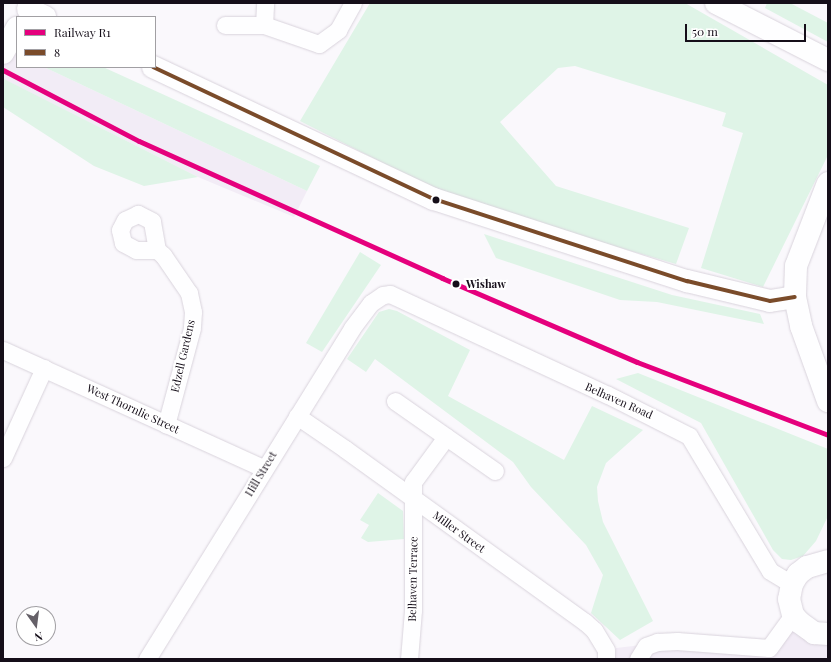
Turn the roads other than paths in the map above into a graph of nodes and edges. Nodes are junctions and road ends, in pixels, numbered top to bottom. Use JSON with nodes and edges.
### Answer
{"nodes":[{"id":1,"x":265,"y":3,"type":"edge"},
{"id":2,"x":353,"y":3,"type":"edge"},
{"id":3,"x":716,"y":3,"type":"edge"},
{"id":4,"x":225,"y":24,"type":"dead end"},
{"id":5,"x":264,"y":25,"type":"junction"},
{"id":6,"x":16,"y":30,"type":"edge"},
{"id":7,"x":3,"y":53,"type":"edge"},
{"id":8,"x":828,"y":60,"type":"edge"},
{"id":9,"x":155,"y":68,"type":"edge"},
{"id":10,"x":828,"y":183,"type":"edge"},
{"id":11,"x":157,"y":250,"type":"dead end"},
{"id":12,"x":382,"y":295,"type":"joint"},
{"id":13,"x":795,"y":297,"type":"junction"},
{"id":14,"x":3,"y":350,"type":"edge"},
{"id":15,"x":44,"y":368,"type":"junction"},
{"id":16,"x":395,"y":401,"type":"dead end"},
{"id":17,"x":828,"y":401,"type":"edge"},
{"id":18,"x":296,"y":416,"type":"junction"},
{"id":19,"x":166,"y":425,"type":"junction"},
{"id":20,"x":446,"y":437,"type":"junction"},
{"id":21,"x":3,"y":458,"type":"edge"},
{"id":22,"x":263,"y":468,"type":"junction"},
{"id":23,"x":495,"y":471,"type":"dead end"},
{"id":24,"x":414,"y":499,"type":"junction"},
{"id":25,"x":828,"y":561,"type":"edge"},
{"id":26,"x":792,"y":584,"type":"junction"},
{"id":27,"x":793,"y":615,"type":"junction"},
{"id":28,"x":828,"y":634,"type":"edge"},
{"id":29,"x":147,"y":659,"type":"edge"},
{"id":30,"x":409,"y":659,"type":"edge"},
{"id":31,"x":606,"y":659,"type":"edge"},
{"id":32,"x":638,"y":659,"type":"edge"}],
"edges":[{"from":1,"to":5,"type":"street"},
{"from":2,"to":5,"type":"street"},
{"from":3,"to":8,"type":"street"},
{"from":4,"to":5,"type":"street"},
{"from":6,"to":7,"type":"street"},
{"from":9,"to":13,"type":"street"},
{"from":10,"to":13,"type":"street"},
{"from":11,"to":19,"type":"street","name":"Edzell Gardens"},
{"from":12,"to":18,"type":"street","name":"Hill Street"},
{"from":12,"to":26,"type":"street","name":"Belhaven Road"},
{"from":13,"to":17,"type":"street"},
{"from":14,"to":15,"type":"street","name":"West Thornlie Street"},
{"from":15,"to":19,"type":"street","name":"West Thornlie Street"},
{"from":15,"to":21,"type":"street"},
{"from":16,"to":20,"type":"street"},
{"from":18,"to":22,"type":"street","name":"Hill Street"},
{"from":18,"to":24,"type":"street","name":"Miller Street"},
{"from":19,"to":22,"type":"street","name":"West Thornlie Street"},
{"from":20,"to":23,"type":"street"},
{"from":20,"to":24,"type":"street","name":"Belhaven Terrace"},
{"from":22,"to":29,"type":"street","name":"Hill Street"},
{"from":24,"to":30,"type":"street","name":"Belhaven Terrace"},
{"from":24,"to":31,"type":"street","name":"Miller Street"},
{"from":25,"to":26,"type":"street"},
{"from":26,"to":27,"type":"street"},
{"from":27,"to":28,"type":"street"},
{"from":27,"to":32,"type":"street"}]}
